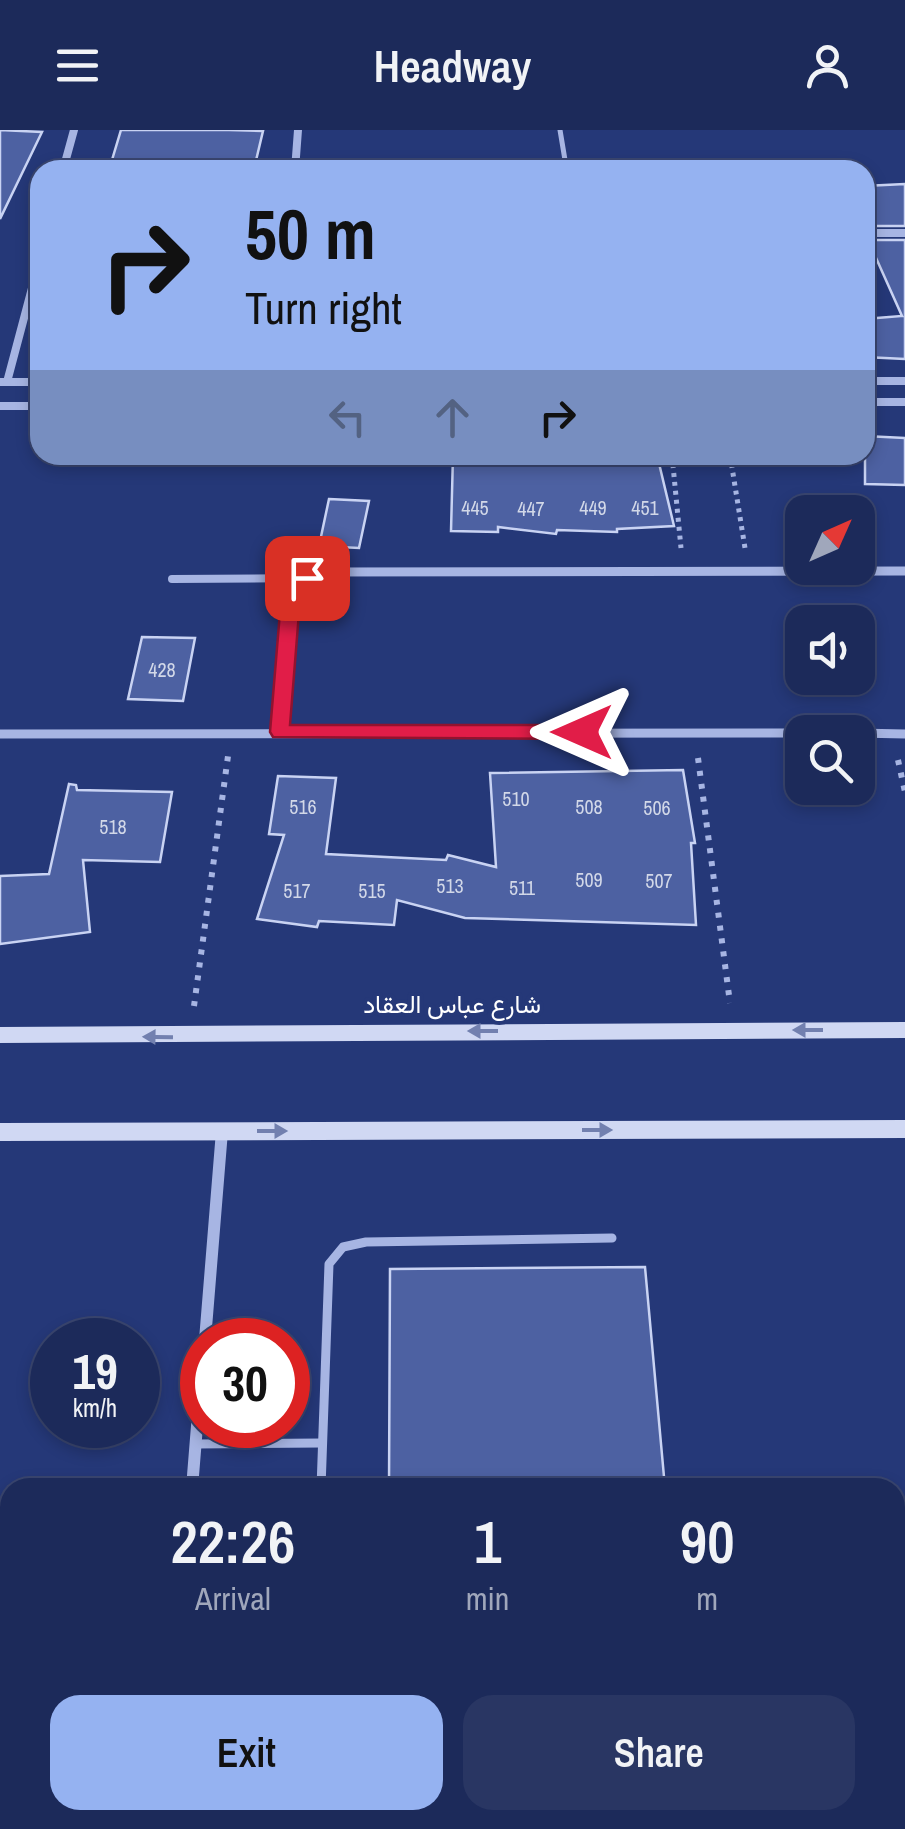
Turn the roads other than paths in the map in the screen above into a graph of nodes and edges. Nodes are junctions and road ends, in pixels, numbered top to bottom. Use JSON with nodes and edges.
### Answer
{"nodes":[{"id":1,"x":74,"y":130,"type":"edge"},
{"id":2,"x":298,"y":130,"type":"edge"},
{"id":3,"x":560,"y":130,"type":"edge"},
{"id":4,"x":66,"y":160,"type":"edge"},
{"id":5,"x":296,"y":160,"type":"edge"},
{"id":6,"x":565,"y":160,"type":"dead end"},
{"id":7,"x":875,"y":233,"type":"edge"},
{"id":8,"x":905,"y":234,"type":"edge"},
{"id":9,"x":30,"y":292,"type":"edge"},
{"id":10,"x":905,"y":381,"type":"edge"},
{"id":11,"x":4,"y":382,"type":"edge"},
{"id":12,"x":30,"y":382,"type":"edge"},
{"id":13,"x":875,"y":382,"type":"edge"},
{"id":14,"x":875,"y":402,"type":"edge"},
{"id":15,"x":905,"y":402,"type":"edge"},
{"id":16,"x":2,"y":406,"type":"edge"},
{"id":17,"x":30,"y":406,"type":"edge"},
{"id":18,"x":0,"y":419,"type":"edge"},
{"id":19,"x":905,"y":571,"type":"edge"},
{"id":20,"x":307,"y":578,"type":"junction"},
{"id":21,"x":172,"y":579,"type":"dead end"},
{"id":22,"x":280,"y":732,"type":"junction"},
{"id":23,"x":785,"y":733,"type":"edge"},
{"id":24,"x":0,"y":734,"type":"edge"},
{"id":25,"x":875,"y":734,"type":"edge"},
{"id":26,"x":905,"y":734,"type":"edge"},
{"id":27,"x":905,"y":1030,"type":"edge"},
{"id":28,"x":0,"y":1035,"type":"edge"},
{"id":29,"x":905,"y":1128,"type":"edge"},
{"id":30,"x":222,"y":1131,"type":"junction"},
{"id":31,"x":0,"y":1132,"type":"edge"},
{"id":32,"x":612,"y":1238,"type":"dead end"},
{"id":33,"x":206,"y":1318,"type":"edge"},
{"id":34,"x":310,"y":1443,"type":"edge"},
{"id":35,"x":322,"y":1443,"type":"junction"},
{"id":36,"x":196,"y":1448,"type":"edge"},
{"id":37,"x":193,"y":1478,"type":"edge"},
{"id":38,"x":321,"y":1478,"type":"edge"}],
"edges":[{"from":1,"to":4,"type":"street"},
{"from":2,"to":5,"type":"street"},
{"from":3,"to":6,"type":"lane"},
{"from":7,"to":8,"type":"street"},
{"from":9,"to":11,"type":"street"},
{"from":10,"to":13,"type":"street"},
{"from":11,"to":12,"type":"street"},
{"from":14,"to":15,"type":"street"},
{"from":16,"to":17,"type":"street"},
{"from":16,"to":18,"type":"street"},
{"from":19,"to":20,"type":"street"},
{"from":20,"to":21,"type":"lane"},
{"from":20,"to":22,"type":"street"},
{"from":22,"to":23,"type":"street"},
{"from":22,"to":24,"type":"street"},
{"from":25,"to":26,"type":"street"},
{"from":27,"to":28,"type":"street","name":"شارع عباس العقاد","one_way":true},
{"from":30,"to":29,"type":"street","one_way":true},
{"from":30,"to":31,"type":"street"},
{"from":30,"to":33,"type":"street"},
{"from":32,"to":35,"type":"lane"},
{"from":34,"to":35,"type":"lane"},
{"from":35,"to":38,"type":"lane"},
{"from":36,"to":37,"type":"street"}]}
